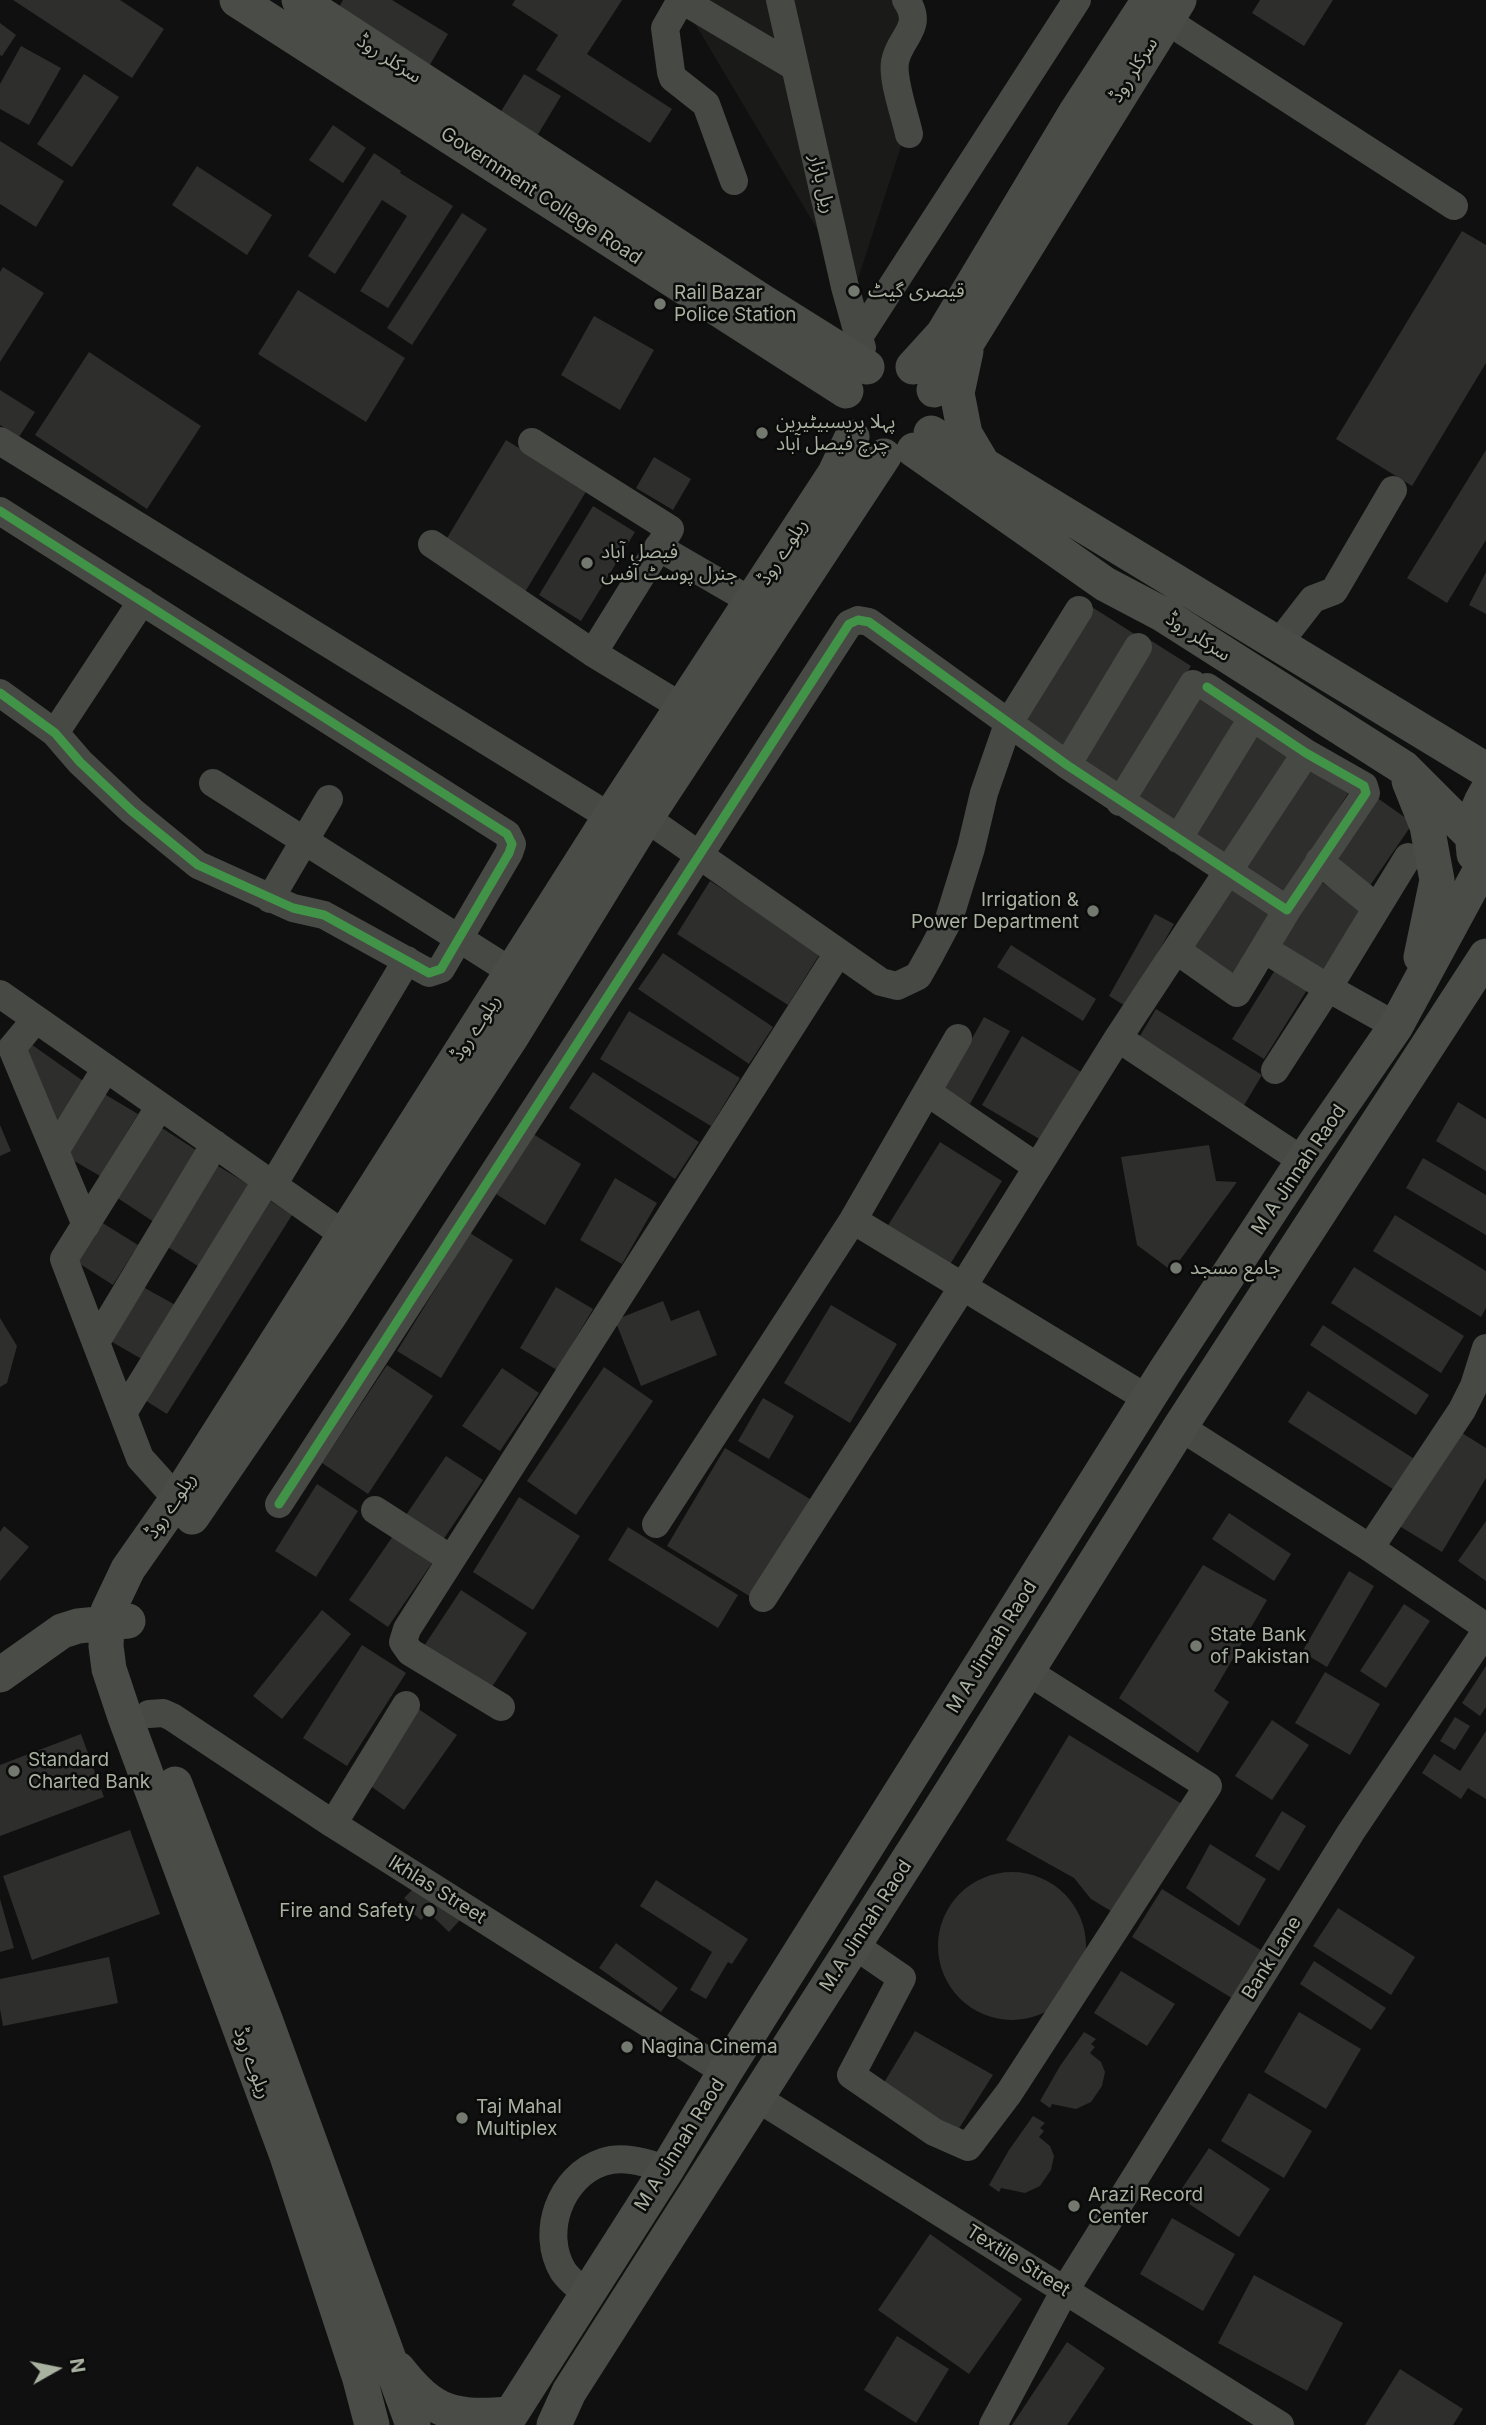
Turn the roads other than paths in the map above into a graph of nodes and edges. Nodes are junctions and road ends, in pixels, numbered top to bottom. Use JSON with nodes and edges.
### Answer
{"nodes":[{"id":1,"x":237,"y":0,"type":"edge"},
{"id":2,"x":299,"y":0,"type":"edge"},
{"id":3,"x":681,"y":0,"type":"edge"},
{"id":4,"x":780,"y":0,"type":"edge"},
{"id":5,"x":906,"y":0,"type":"edge"},
{"id":6,"x":1077,"y":0,"type":"edge"},
{"id":7,"x":1164,"y":7,"type":"edge"},
{"id":8,"x":796,"y":67,"type":"junction"},
{"id":9,"x":469,"y":123,"type":"junction"},
{"id":10,"x":909,"y":134,"type":"dead end"},
{"id":11,"x":734,"y":181,"type":"dead end"},
{"id":12,"x":1454,"y":206,"type":"dead end"},
{"id":13,"x":968,"y":341,"type":"junction"},
{"id":14,"x":858,"y":365,"type":"junction"},
{"id":15,"x":923,"y":378,"type":"junction"},
{"id":16,"x":852,"y":437,"type":"junction"},
{"id":17,"x":0,"y":441,"type":"edge"},
{"id":18,"x":532,"y":442,"type":"dead end"},
{"id":19,"x":910,"y":446,"type":"junction"},
{"id":20,"x":984,"y":466,"type":"junction"},
{"id":21,"x":1393,"y":490,"type":"dead end"},
{"id":22,"x":0,"y":511,"type":"edge"},
{"id":23,"x":432,"y":544,"type":"dead end"},
{"id":24,"x":658,"y":547,"type":"junction"},
{"id":25,"x":142,"y":601,"type":"junction"},
{"id":26,"x":751,"y":601,"type":"junction"},
{"id":27,"x":1079,"y":610,"type":"dead end"},
{"id":28,"x":1278,"y":644,"type":"junction"},
{"id":29,"x":1138,"y":648,"type":"dead end"},
{"id":30,"x":593,"y":653,"type":"junction"},
{"id":31,"x":0,"y":693,"type":"edge"},
{"id":32,"x":682,"y":707,"type":"junction"},
{"id":33,"x":1008,"y":723,"type":"junction"},
{"id":34,"x":1246,"y":728,"type":"dead end"},
{"id":35,"x":55,"y":733,"type":"junction"},
{"id":36,"x":1469,"y":748,"type":"edge"},
{"id":37,"x":1306,"y":754,"type":"junction"},
{"id":38,"x":1067,"y":765,"type":"junction"},
{"id":39,"x":1404,"y":768,"type":"junction"},
{"id":40,"x":1486,"y":770,"type":"edge"},
{"id":41,"x":214,"y":783,"type":"dead end"},
{"id":42,"x":1486,"y":793,"type":"edge"},
{"id":43,"x":329,"y":799,"type":"dead end"},
{"id":44,"x":1120,"y":802,"type":"junction"},
{"id":45,"x":610,"y":817,"type":"junction"},
{"id":46,"x":646,"y":818,"type":"junction"},
{"id":47,"x":1472,"y":836,"type":"junction"},
{"id":48,"x":1178,"y":839,"type":"junction"},
{"id":49,"x":304,"y":841,"type":"junction"},
{"id":50,"x":698,"y":855,"type":"junction"},
{"id":51,"x":1408,"y":857,"type":"dead end"},
{"id":52,"x":1319,"y":861,"type":"junction"},
{"id":53,"x":1228,"y":872,"type":"junction"},
{"id":54,"x":1483,"y":872,"type":"edge"},
{"id":55,"x":270,"y":899,"type":"junction"},
{"id":56,"x":1377,"y":908,"type":"junction"},
{"id":57,"x":1287,"y":910,"type":"junction"},
{"id":58,"x":458,"y":939,"type":"junction"},
{"id":59,"x":1264,"y":949,"type":"junction"},
{"id":60,"x":1176,"y":950,"type":"junction"},
{"id":61,"x":838,"y":953,"type":"junction"},
{"id":62,"x":1486,"y":956,"type":"edge"},
{"id":63,"x":407,"y":960,"type":"junction"},
{"id":64,"x":1486,"y":971,"type":"edge"},
{"id":65,"x":512,"y":972,"type":"junction"},
{"id":66,"x":1328,"y":988,"type":"junction"},
{"id":67,"x":0,"y":994,"type":"edge"},
{"id":68,"x":1413,"y":995,"type":"junction"},
{"id":69,"x":1446,"y":1014,"type":"junction"},
{"id":70,"x":36,"y":1018,"type":"junction"},
{"id":71,"x":1396,"y":1026,"type":"junction"},
{"id":72,"x":958,"y":1038,"type":"dead end"},
{"id":73,"x":1118,"y":1038,"type":"junction"},
{"id":74,"x":106,"y":1068,"type":"junction"},
{"id":75,"x":1275,"y":1070,"type":"dead end"},
{"id":76,"x":927,"y":1092,"type":"junction"},
{"id":77,"x":160,"y":1106,"type":"junction"},
{"id":78,"x":215,"y":1144,"type":"junction"},
{"id":79,"x":55,"y":1151,"type":"junction"},
{"id":80,"x":1303,"y":1161,"type":"junction"},
{"id":81,"x":1037,"y":1167,"type":"junction"},
{"id":82,"x":270,"y":1183,"type":"junction"},
{"id":83,"x":853,"y":1220,"type":"junction"},
{"id":84,"x":86,"y":1225,"type":"junction"},
{"id":85,"x":343,"y":1234,"type":"junction"},
{"id":86,"x":962,"y":1288,"type":"junction"},
{"id":87,"x":96,"y":1342,"type":"junction"},
{"id":88,"x":1486,"y":1348,"type":"edge"},
{"id":89,"x":1148,"y":1399,"type":"junction"},
{"id":90,"x":123,"y":1413,"type":"junction"},
{"id":91,"x":1180,"y":1427,"type":"junction"},
{"id":92,"x":177,"y":1499,"type":"junction"},
{"id":93,"x":279,"y":1504,"type":"dead end"},
{"id":94,"x":375,"y":1510,"type":"dead end"},
{"id":95,"x":656,"y":1524,"type":"dead end"},
{"id":96,"x":1370,"y":1548,"type":"junction"},
{"id":97,"x":452,"y":1559,"type":"junction"},
{"id":98,"x":763,"y":1598,"type":"dead end"},
{"id":99,"x":117,"y":1622,"type":"junction"},
{"id":100,"x":1486,"y":1629,"type":"edge"},
{"id":101,"x":1027,"y":1671,"type":"junction"},
{"id":102,"x":0,"y":1675,"type":"edge"},
{"id":103,"x":406,"y":1705,"type":"dead end"},
{"id":104,"x":501,"y":1707,"type":"dead end"},
{"id":105,"x":149,"y":1714,"type":"junction"},
{"id":106,"x":333,"y":1824,"type":"junction"},
{"id":107,"x":854,"y":1945,"type":"junction"},
{"id":108,"x":725,"y":2073,"type":"junction"},
{"id":109,"x":757,"y":2098,"type":"junction"},
{"id":110,"x":667,"y":2169,"type":"junction"},
{"id":111,"x":1065,"y":2290,"type":"junction"},
{"id":112,"x":586,"y":2294,"type":"junction"},
{"id":113,"x":389,"y":2358,"type":"junction"},
{"id":114,"x":360,"y":2379,"type":"junction"},
{"id":115,"x":567,"y":2408,"type":"edge"},
{"id":116,"x":507,"y":2420,"type":"edge"},
{"id":117,"x":345,"y":2425,"type":"edge"},
{"id":118,"x":372,"y":2425,"type":"edge"},
{"id":119,"x":413,"y":2425,"type":"edge"},
{"id":120,"x":554,"y":2425,"type":"edge"},
{"id":121,"x":993,"y":2425,"type":"edge"},
{"id":122,"x":1280,"y":2425,"type":"edge"}],
"edges":[{"from":1,"to":9,"type":"main road","name":"Government College Road"},
{"from":2,"to":9,"type":"main road","name":"سرکلر روڈ"},
{"from":3,"to":8,"type":"street"},
{"from":3,"to":11,"type":"street"},
{"from":4,"to":8,"type":"street","name":"ریل بازار"},
{"from":5,"to":10,"type":"street"},
{"from":6,"to":14,"type":"street"},
{"from":7,"to":12,"type":"street"},
{"from":7,"to":13,"type":"main road","name":"سرکلر روڈ"},
{"from":7,"to":15,"type":"main road","name":"سرکلر روڈ"},
{"from":8,"to":14,"type":"street","name":"ریل بازار"},
{"from":9,"to":14,"type":"main road","name":"Government College Road"},
{"from":13,"to":15,"type":"main road","name":"سرکلر روڈ"},
{"from":13,"to":20,"type":"main road"},
{"from":14,"to":15,"type":"main road"},
{"from":14,"to":16,"type":"main road"},
{"from":15,"to":19,"type":"main road"},
{"from":16,"to":19,"type":"main road"},
{"from":16,"to":26,"type":"main road","name":"ریلوے روڈ"},
{"from":17,"to":45,"type":"street"},
{"from":18,"to":24,"type":"street"},
{"from":19,"to":20,"type":"main road","name":"سرکلر روڈ"},
{"from":19,"to":39,"type":"main road","name":"سرکلر روڈ"},
{"from":19,"to":46,"type":"main road","name":"ریلوے روڈ"},
{"from":20,"to":28,"type":"main road","name":"سرکلر روڈ"},
{"from":21,"to":28,"type":"street"},
{"from":22,"to":25,"type":"street"},
{"from":23,"to":30,"type":"street"},
{"from":24,"to":26,"type":"street"},
{"from":24,"to":30,"type":"street"},
{"from":25,"to":35,"type":"street"},
{"from":25,"to":58,"type":"street"},
{"from":26,"to":32,"type":"main road","name":"ریلوے روڈ"},
{"from":27,"to":33,"type":"street"},
{"from":28,"to":36,"type":"main road","name":"سرکلر روڈ"},
{"from":29,"to":38,"type":"street"},
{"from":30,"to":32,"type":"street"},
{"from":31,"to":35,"type":"street"},
{"from":32,"to":45,"type":"main road","name":"ریلوے روڈ"},
{"from":33,"to":38,"type":"street"},
{"from":33,"to":50,"type":"street"},
{"from":33,"to":61,"type":"street"},
{"from":34,"to":48,"type":"street"},
{"from":35,"to":55,"type":"street"},
{"from":36,"to":40,"type":"main road","name":"سرکلر روڈ"},
{"from":37,"to":44,"type":"street"},
{"from":37,"to":52,"type":"street"},
{"from":37,"to":53,"type":"street"},
{"from":38,"to":44,"type":"street"},
{"from":39,"to":47,"type":"main road","name":"سرکلر روڈ"},
{"from":39,"to":68,"type":"main road"},
{"from":41,"to":49,"type":"street"},
{"from":42,"to":47,"type":"main road"},
{"from":43,"to":49,"type":"street"},
{"from":44,"to":48,"type":"street"},
{"from":45,"to":65,"type":"main road","name":"ریلوے روڈ"},
{"from":46,"to":50,"type":"street"},
{"from":46,"to":99,"type":"main road","name":"ریلوے روڈ"},
{"from":47,"to":54,"type":"main road"},
{"from":48,"to":53,"type":"street"},
{"from":49,"to":55,"type":"street"},
{"from":49,"to":58,"type":"street"},
{"from":50,"to":61,"type":"street"},
{"from":50,"to":93,"type":"street"},
{"from":51,"to":56,"type":"street"},
{"from":52,"to":56,"type":"street"},
{"from":52,"to":57,"type":"street"},
{"from":53,"to":57,"type":"street"},
{"from":53,"to":60,"type":"street"},
{"from":54,"to":68,"type":"main road","name":"M A Jinnah Raod"},
{"from":55,"to":63,"type":"street"},
{"from":56,"to":66,"type":"street"},
{"from":57,"to":59,"type":"street"},
{"from":58,"to":63,"type":"street"},
{"from":58,"to":65,"type":"street"},
{"from":59,"to":60,"type":"street"},
{"from":59,"to":66,"type":"street"},
{"from":60,"to":73,"type":"street"},
{"from":61,"to":97,"type":"street"},
{"from":62,"to":69,"type":"main road","name":"M A Jinnah Raod"},
{"from":63,"to":82,"type":"street"},
{"from":64,"to":69,"type":"main road"},
{"from":65,"to":85,"type":"main road","name":"ریلوے روڈ"},
{"from":66,"to":71,"type":"street"},
{"from":66,"to":75,"type":"street"},
{"from":67,"to":70,"type":"street"},
{"from":68,"to":69,"type":"main road"},
{"from":68,"to":71,"type":"main road","name":"M A Jinnah Raod"},
{"from":69,"to":91,"type":"main road","name":"M A Jinnah Raod"},
{"from":70,"to":74,"type":"street"},
{"from":70,"to":79,"type":"street"},
{"from":71,"to":80,"type":"main road","name":"M A Jinnah Raod"},
{"from":72,"to":76,"type":"street"},
{"from":73,"to":80,"type":"street"},
{"from":73,"to":81,"type":"street"},
{"from":74,"to":77,"type":"street"},
{"from":74,"to":79,"type":"street"},
{"from":76,"to":81,"type":"street"},
{"from":76,"to":83,"type":"street"},
{"from":77,"to":78,"type":"street"},
{"from":77,"to":84,"type":"street"},
{"from":78,"to":82,"type":"street"},
{"from":78,"to":87,"type":"street"},
{"from":79,"to":84,"type":"street"},
{"from":80,"to":89,"type":"main road","name":"M A Jinnah Raod"},
{"from":81,"to":86,"type":"street"},
{"from":82,"to":85,"type":"street"},
{"from":82,"to":90,"type":"street"},
{"from":83,"to":86,"type":"street"},
{"from":83,"to":95,"type":"street"},
{"from":84,"to":87,"type":"street"},
{"from":85,"to":92,"type":"main road","name":"ریلوے روڈ"},
{"from":86,"to":89,"type":"street"},
{"from":86,"to":98,"type":"street"},
{"from":87,"to":90,"type":"street"},
{"from":88,"to":96,"type":"street"},
{"from":89,"to":108,"type":"main road","name":"M A Jinnah Raod"},
{"from":90,"to":92,"type":"street"},
{"from":91,"to":96,"type":"street"},
{"from":91,"to":101,"type":"main road","name":"M.A Jinnah Raod"},
{"from":92,"to":99,"type":"main road","name":"ریلوے روڈ"},
{"from":94,"to":97,"type":"street"},
{"from":96,"to":100,"type":"street"},
{"from":97,"to":104,"type":"street"},
{"from":99,"to":102,"type":"main road"},
{"from":99,"to":105,"type":"main road","name":"ریلوے روڈ"},
{"from":99,"to":114,"type":"main road","name":"ریلوے روڈ"},
{"from":100,"to":111,"type":"street","name":"Bank Lane"},
{"from":101,"to":107,"type":"main road","name":"M.A Jinnah Raod"},
{"from":101,"to":107,"type":"street"},
{"from":103,"to":106,"type":"street"},
{"from":105,"to":106,"type":"street","name":"Ikhlas Street"},
{"from":105,"to":113,"type":"main road","name":"ریلوے روڈ"},
{"from":106,"to":108,"type":"street","name":"Ikhlas Street"},
{"from":107,"to":109,"type":"main road","name":"M.A Jinnah Raod"},
{"from":108,"to":110,"type":"main road","name":"M A Jinnah Raod"},
{"from":109,"to":111,"type":"street","name":"Textile Street"},
{"from":109,"to":115,"type":"main road","name":"M.A Jinnah Raod"},
{"from":110,"to":112,"type":"main road","name":"M A Jinnah Raod"},
{"from":110,"to":112,"type":"street"},
{"from":111,"to":121,"type":"street","name":"Bank Lane"},
{"from":111,"to":122,"type":"street","name":"Textile Street"},
{"from":112,"to":116,"type":"main road","name":"M A Jinnah Raod"},
{"from":113,"to":116,"type":"main road"},
{"from":113,"to":119,"type":"main road","name":"ریلوے روڈ"},
{"from":114,"to":117,"type":"main road"},
{"from":114,"to":118,"type":"main road","name":"ریلوے روڈ"},
{"from":115,"to":120,"type":"main road","name":"M.A Jinnah Raod"}]}
